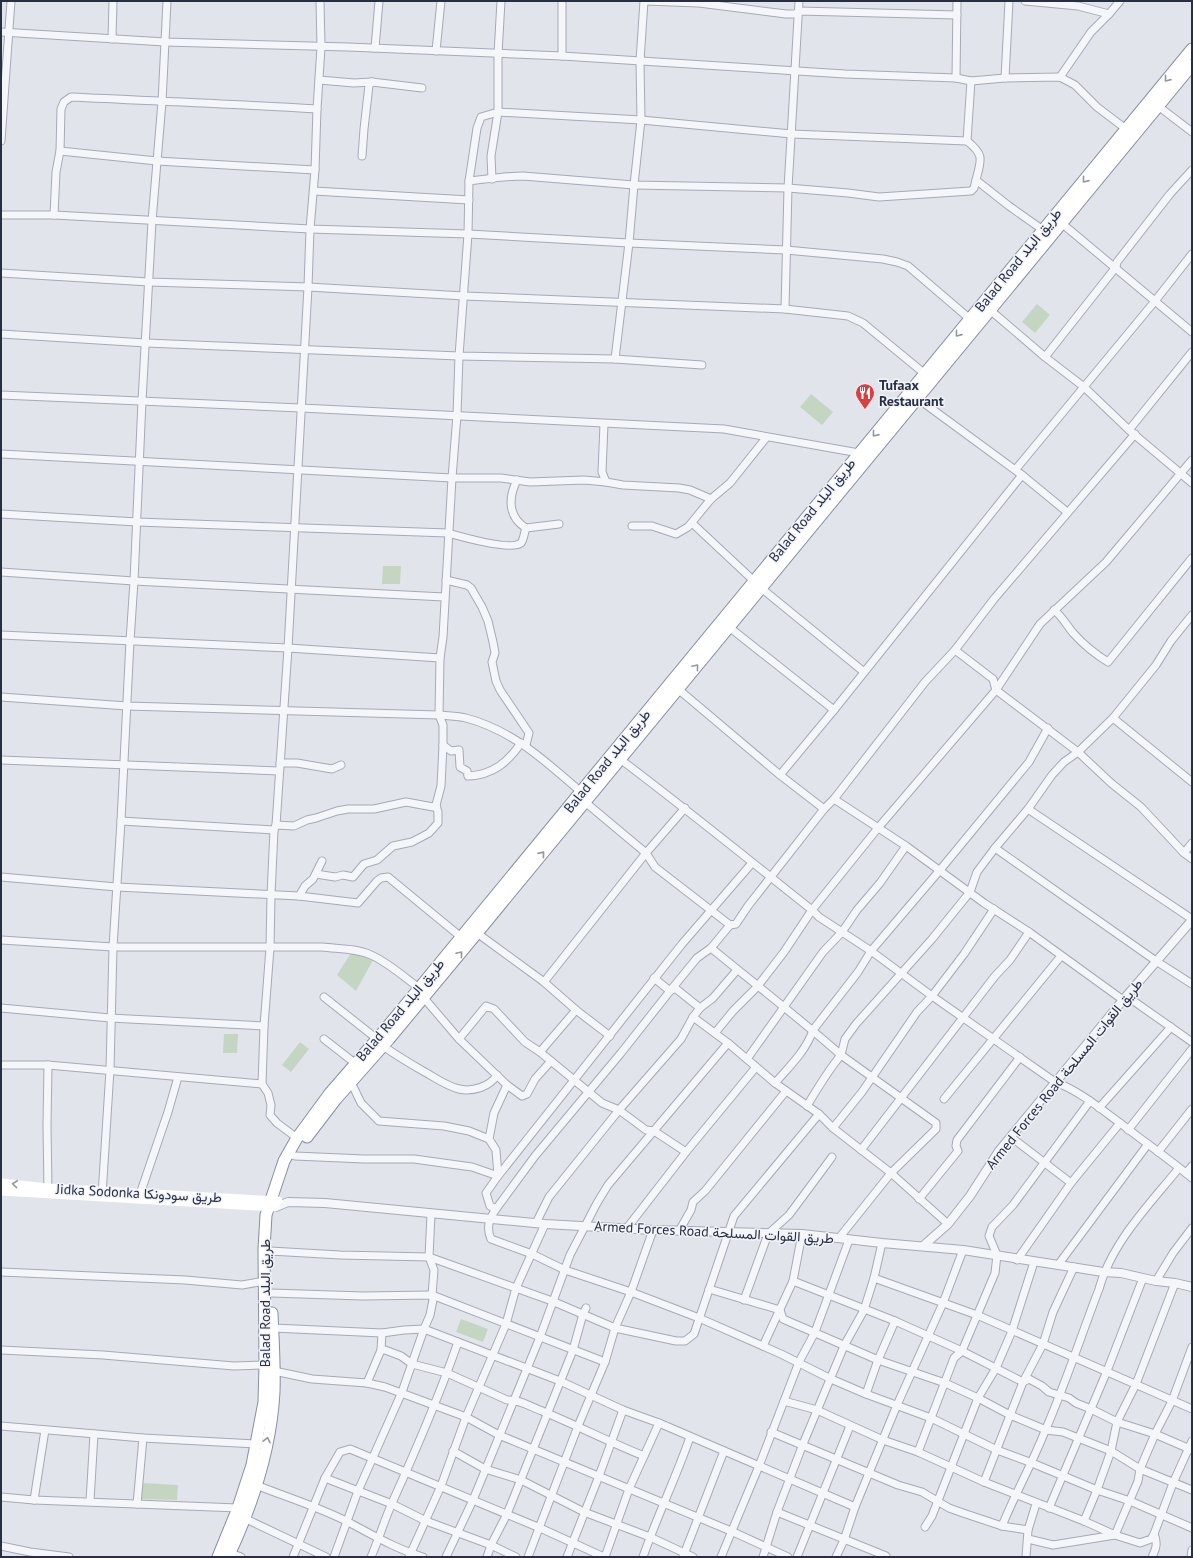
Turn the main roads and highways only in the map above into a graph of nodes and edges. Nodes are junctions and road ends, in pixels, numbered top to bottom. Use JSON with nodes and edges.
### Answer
{"nodes":[{"id":1,"x":1192,"y":49,"type":"edge"},
{"id":2,"x":1192,"y":65,"type":"edge"},
{"id":3,"x":1058,"y":220,"type":"junction"},
{"id":4,"x":758,"y":584,"type":"junction"},
{"id":5,"x":583,"y":797,"type":"junction"},
{"id":6,"x":422,"y":993,"type":"junction"},
{"id":7,"x":380,"y":1043,"type":"junction"},
{"id":8,"x":1,"y":1183,"type":"edge"},
{"id":9,"x":1,"y":1191,"type":"edge"},
{"id":10,"x":48,"y":1191,"type":"junction"},
{"id":11,"x":276,"y":1203,"type":"junction"},
{"id":12,"x":270,"y":1368,"type":"junction"},
{"id":13,"x":229,"y":1555,"type":"edge"},
{"id":14,"x":218,"y":1557,"type":"edge"}],
"edges":[{"from":1,"to":3,"type":"highway","name":"Balad Road طريق البلد","one_way":true},
{"from":2,"to":3,"type":"highway","name":"Balad Road طريق البلد"},
{"from":3,"to":4,"type":"highway","name":"Balad Road طريق البلد"},
{"from":3,"to":4,"type":"highway","name":"Balad Road طريق البلد","one_way":true},
{"from":4,"to":5,"type":"highway","name":"Balad Road طريق البلد"},
{"from":5,"to":4,"type":"highway","name":"Balad Road طريق البلد","one_way":true},
{"from":6,"to":5,"type":"highway","name":"Balad Road طريق البلد","one_way":true},
{"from":5,"to":6,"type":"highway","name":"Balad Road طريق البلد"},
{"from":6,"to":7,"type":"highway","name":"Balad Road طريق البلد"},
{"from":7,"to":11,"type":"highway","name":"Balad Road طريق البلد"},
{"from":7,"to":11,"type":"highway","name":"Balad Road طريق البلد"},
{"from":10,"to":8,"type":"main road","name":"Jidka Sodonka طريق سودونكا","one_way":true},
{"from":9,"to":10,"type":"main road","name":"Jidka Sodonka طريق سودونكا"},
{"from":10,"to":11,"type":"main road","name":"Jidka Sodonka طريق سودونكا"},
{"from":11,"to":12,"type":"highway","name":"Balad Road طريق البلد"},
{"from":11,"to":12,"type":"highway","name":"Balad Road طريق البلد"},
{"from":13,"to":12,"type":"highway","name":"Balad Road طريق البلد","one_way":true},
{"from":12,"to":14,"type":"highway","name":"Balad Road طريق البلد"}]}
